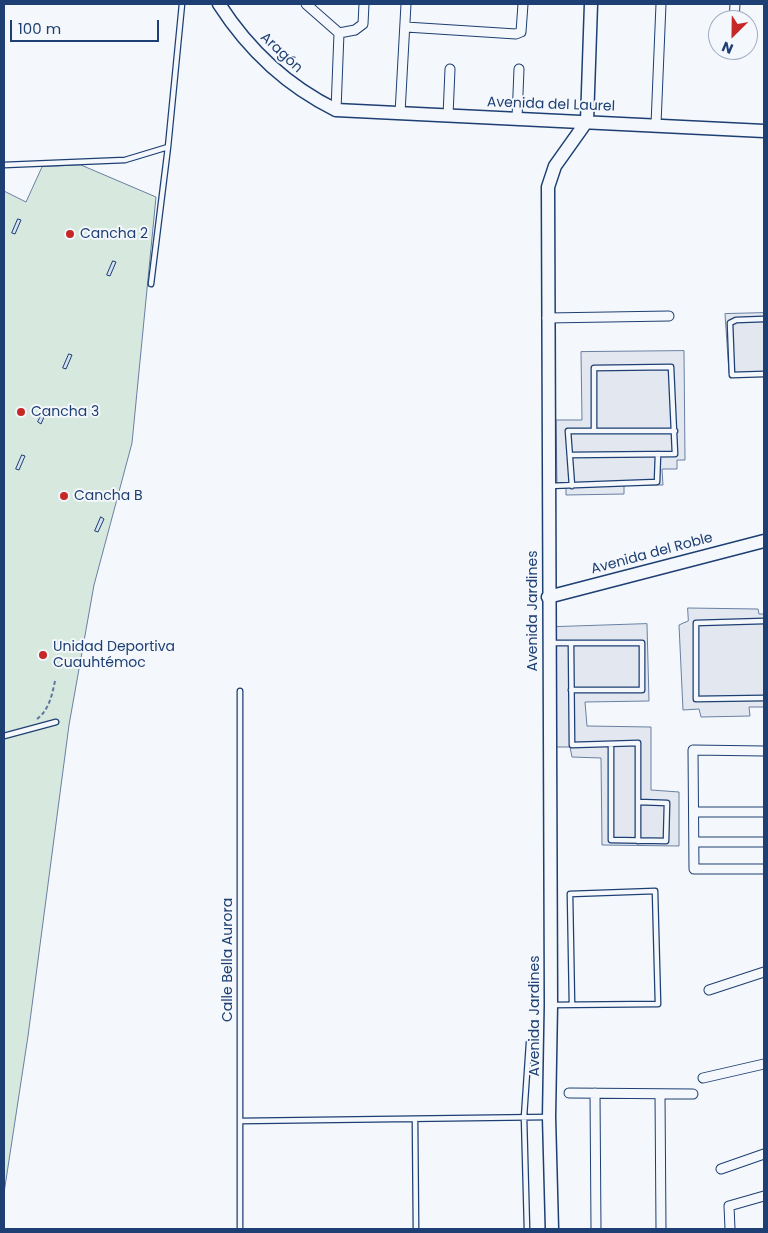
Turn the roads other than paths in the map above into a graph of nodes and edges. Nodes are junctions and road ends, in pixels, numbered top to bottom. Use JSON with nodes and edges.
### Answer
{"nodes":[{"id":1,"x":182,"y":4,"type":"edge"},
{"id":2,"x":219,"y":4,"type":"edge"},
{"id":3,"x":306,"y":4,"type":"edge"},
{"id":4,"x":364,"y":4,"type":"edge"},
{"id":5,"x":406,"y":4,"type":"edge"},
{"id":6,"x":523,"y":4,"type":"edge"},
{"id":7,"x":591,"y":4,"type":"edge"},
{"id":8,"x":662,"y":4,"type":"edge"},
{"id":9,"x":406,"y":27,"type":"junction"},
{"id":10,"x":338,"y":33,"type":"junction"},
{"id":11,"x":450,"y":69,"type":"dead end"},
{"id":12,"x":519,"y":69,"type":"dead end"},
{"id":13,"x":336,"y":110,"type":"junction"},
{"id":14,"x":400,"y":113,"type":"junction"},
{"id":15,"x":448,"y":116,"type":"junction"},
{"id":16,"x":517,"y":118,"type":"junction"},
{"id":17,"x":587,"y":121,"type":"junction"},
{"id":18,"x":656,"y":124,"type":"junction"},
{"id":19,"x":764,"y":131,"type":"edge"},
{"id":20,"x":168,"y":147,"type":"junction"},
{"id":21,"x":4,"y":165,"type":"edge"},
{"id":22,"x":151,"y":284,"type":"dead end"},
{"id":23,"x":669,"y":316,"type":"dead end"},
{"id":24,"x":547,"y":318,"type":"junction"},
{"id":25,"x":764,"y":319,"type":"edge"},
{"id":26,"x":764,"y":374,"type":"edge"},
{"id":27,"x":594,"y":431,"type":"junction"},
{"id":28,"x":675,"y":431,"type":"junction"},
{"id":29,"x":658,"y":454,"type":"junction"},
{"id":30,"x":570,"y":455,"type":"junction"},
{"id":31,"x":548,"y":486,"type":"junction"},
{"id":32,"x":572,"y":486,"type":"junction"},
{"id":33,"x":764,"y":541,"type":"edge"},
{"id":34,"x":548,"y":597,"type":"junction"},
{"id":35,"x":764,"y":621,"type":"edge"},
{"id":36,"x":549,"y":643,"type":"junction"},
{"id":37,"x":571,"y":643,"type":"junction"},
{"id":38,"x":571,"y":690,"type":"junction"},
{"id":39,"x":240,"y":692,"type":"dead end"},
{"id":40,"x":764,"y":698,"type":"edge"},
{"id":41,"x":56,"y":722,"type":"dead end"},
{"id":42,"x":4,"y":736,"type":"edge"},
{"id":43,"x":611,"y":744,"type":"junction"},
{"id":44,"x":764,"y":751,"type":"edge"},
{"id":45,"x":639,"y":802,"type":"junction"},
{"id":46,"x":694,"y":812,"type":"junction"},
{"id":47,"x":764,"y":812,"type":"edge"},
{"id":48,"x":638,"y":841,"type":"junction"},
{"id":49,"x":694,"y":842,"type":"junction"},
{"id":50,"x":764,"y":842,"type":"edge"},
{"id":51,"x":764,"y":869,"type":"edge"},
{"id":52,"x":764,"y":972,"type":"edge"},
{"id":53,"x":709,"y":990,"type":"dead end"},
{"id":54,"x":551,"y":1005,"type":"junction"},
{"id":55,"x":572,"y":1005,"type":"junction"},
{"id":56,"x":528,"y":1043,"type":"dead end"},
{"id":57,"x":764,"y":1064,"type":"edge"},
{"id":58,"x":703,"y":1078,"type":"dead end"},
{"id":59,"x":569,"y":1093,"type":"dead end"},
{"id":60,"x":595,"y":1093,"type":"junction"},
{"id":61,"x":660,"y":1094,"type":"junction"},
{"id":62,"x":693,"y":1094,"type":"dead end"},
{"id":63,"x":524,"y":1116,"type":"junction"},
{"id":64,"x":549,"y":1117,"type":"junction"},
{"id":65,"x":415,"y":1119,"type":"junction"},
{"id":66,"x":240,"y":1122,"type":"junction"},
{"id":67,"x":764,"y":1154,"type":"edge"},
{"id":68,"x":722,"y":1169,"type":"dead end"},
{"id":69,"x":764,"y":1196,"type":"edge"},
{"id":70,"x":240,"y":1229,"type":"edge"},
{"id":71,"x":416,"y":1229,"type":"edge"},
{"id":72,"x":526,"y":1229,"type":"edge"},
{"id":73,"x":552,"y":1229,"type":"edge"},
{"id":74,"x":596,"y":1229,"type":"edge"},
{"id":75,"x":661,"y":1229,"type":"edge"},
{"id":76,"x":730,"y":1229,"type":"edge"}],
"edges":[{"from":1,"to":20,"type":"lane"},
{"from":2,"to":13,"type":"street","name":"Aragón"},
{"from":3,"to":10,"type":"street"},
{"from":4,"to":10,"type":"street"},
{"from":5,"to":9,"type":"street"},
{"from":6,"to":9,"type":"street"},
{"from":7,"to":17,"type":"street"},
{"from":8,"to":18,"type":"street"},
{"from":9,"to":14,"type":"street"},
{"from":10,"to":13,"type":"street"},
{"from":11,"to":15,"type":"street"},
{"from":12,"to":16,"type":"street"},
{"from":13,"to":14,"type":"street","name":"Avenida del Laurel"},
{"from":14,"to":15,"type":"street","name":"Avenida del Laurel"},
{"from":15,"to":16,"type":"street","name":"Avenida del Laurel"},
{"from":16,"to":17,"type":"street","name":"Avenida del Laurel"},
{"from":17,"to":18,"type":"street","name":"Avenida del Laurel"},
{"from":17,"to":24,"type":"street","name":"Avenida Jardines"},
{"from":18,"to":19,"type":"street","name":"Avenida del Laurel"},
{"from":20,"to":21,"type":"lane"},
{"from":20,"to":22,"type":"lane"},
{"from":23,"to":24,"type":"street"},
{"from":24,"to":31,"type":"street","name":"Avenida Jardines"},
{"from":25,"to":26,"type":"lane"},
{"from":27,"to":28,"type":"lane"},
{"from":27,"to":28,"type":"lane"},
{"from":27,"to":30,"type":"lane"},
{"from":28,"to":29,"type":"lane"},
{"from":29,"to":30,"type":"lane"},
{"from":29,"to":32,"type":"lane"},
{"from":30,"to":32,"type":"lane"},
{"from":31,"to":32,"type":"lane"},
{"from":31,"to":34,"type":"street","name":"Avenida Jardines"},
{"from":33,"to":34,"type":"street","name":"Avenida del Roble"},
{"from":34,"to":36,"type":"street","name":"Avenida Jardines"},
{"from":35,"to":40,"type":"lane"},
{"from":36,"to":37,"type":"lane"},
{"from":36,"to":54,"type":"street","name":"Avenida Jardines"},
{"from":37,"to":38,"type":"lane"},
{"from":37,"to":38,"type":"lane"},
{"from":38,"to":43,"type":"lane"},
{"from":39,"to":66,"type":"lane","name":"Calle Bella Aurora"},
{"from":41,"to":42,"type":"lane"},
{"from":43,"to":45,"type":"lane"},
{"from":43,"to":48,"type":"lane"},
{"from":44,"to":46,"type":"street"},
{"from":45,"to":48,"type":"lane"},
{"from":45,"to":48,"type":"lane"},
{"from":46,"to":47,"type":"street"},
{"from":46,"to":49,"type":"street"},
{"from":49,"to":50,"type":"street"},
{"from":49,"to":51,"type":"street"},
{"from":52,"to":53,"type":"street"},
{"from":54,"to":55,"type":"lane"},
{"from":54,"to":64,"type":"street","name":"Avenida Jardines"},
{"from":55,"to":55,"type":"lane"},
{"from":56,"to":63,"type":"lane"},
{"from":57,"to":58,"type":"street"},
{"from":59,"to":60,"type":"street"},
{"from":60,"to":61,"type":"street"},
{"from":60,"to":74,"type":"street"},
{"from":61,"to":62,"type":"street"},
{"from":61,"to":75,"type":"street"},
{"from":63,"to":64,"type":"lane"},
{"from":63,"to":65,"type":"lane"},
{"from":63,"to":72,"type":"lane"},
{"from":64,"to":73,"type":"street","name":"Avenida Jardines"},
{"from":65,"to":66,"type":"lane"},
{"from":65,"to":71,"type":"lane"},
{"from":66,"to":70,"type":"lane","name":"Calle Bella Aurora"},
{"from":67,"to":68,"type":"street"},
{"from":69,"to":76,"type":"street"}]}
